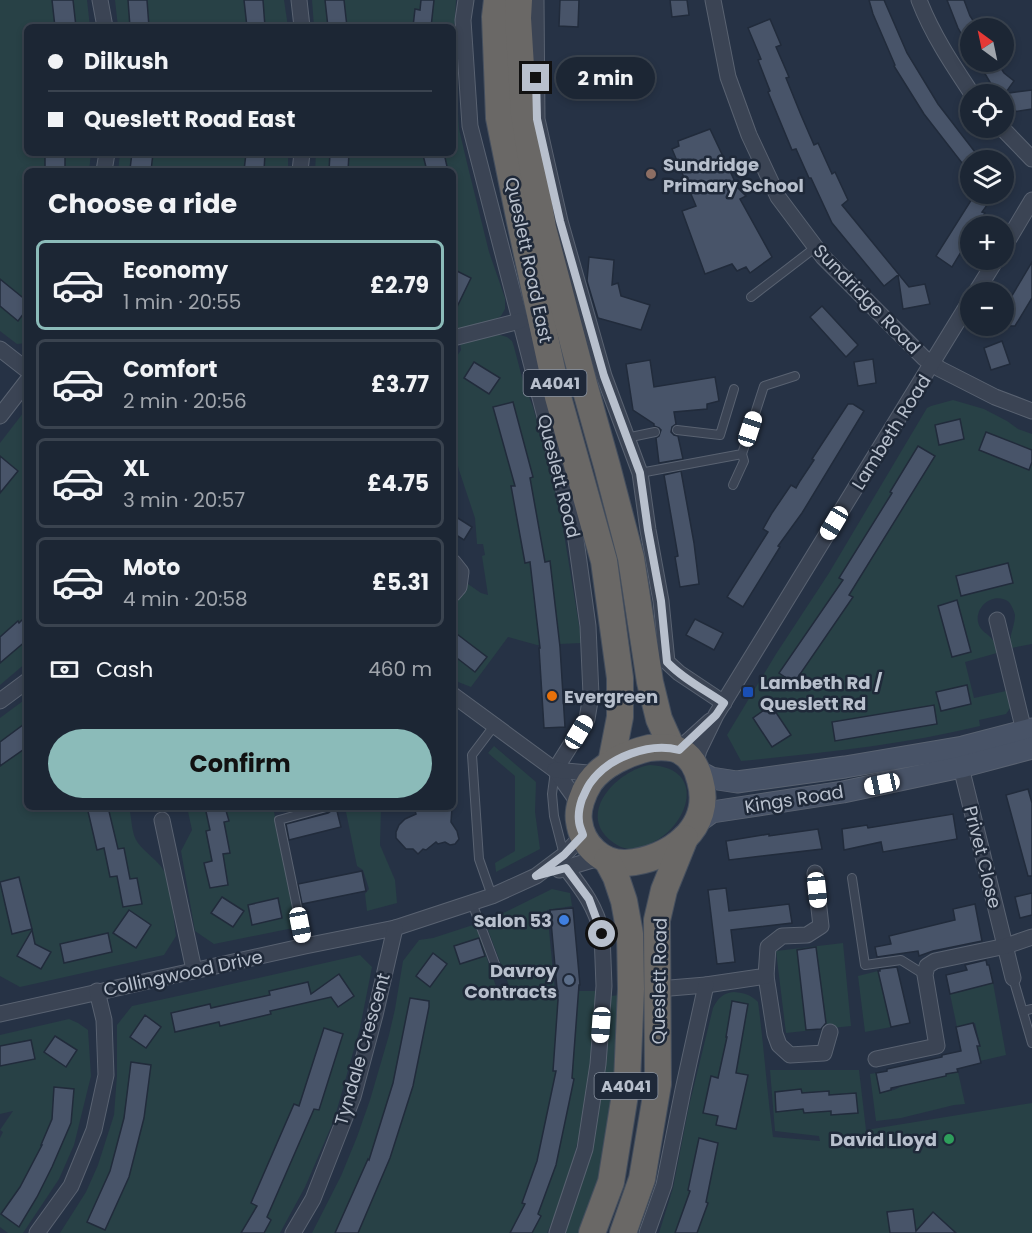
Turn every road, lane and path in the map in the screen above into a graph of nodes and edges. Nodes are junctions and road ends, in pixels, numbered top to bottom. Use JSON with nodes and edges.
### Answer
{"nodes":[{"id":1,"x":100,"y":0,"type":"edge"},
{"id":2,"x":299,"y":0,"type":"edge"},
{"id":3,"x":466,"y":0,"type":"edge"},
{"id":4,"x":497,"y":0,"type":"edge"},
{"id":5,"x":519,"y":0,"type":"edge"},
{"id":6,"x":536,"y":0,"type":"edge"},
{"id":7,"x":712,"y":0,"type":"edge"},
{"id":8,"x":919,"y":0,"type":"edge"},
{"id":9,"x":104,"y":24,"type":"edge"},
{"id":10,"x":302,"y":24,"type":"edge"},
{"id":11,"x":966,"y":84,"type":"edge"},
{"id":12,"x":1012,"y":138,"type":"edge"},
{"id":13,"x":1032,"y":159,"type":"edge"},
{"id":14,"x":1032,"y":200,"type":"edge"},
{"id":15,"x":1014,"y":230,"type":"edge"},
{"id":16,"x":816,"y":247,"type":"junction"},
{"id":17,"x":751,"y":297,"type":"dead end"},
{"id":18,"x":960,"y":318,"type":"edge"},
{"id":19,"x":520,"y":321,"type":"junction"},
{"id":20,"x":456,"y":337,"type":"edge"},
{"id":21,"x":0,"y":349,"type":"edge"},
{"id":22,"x":933,"y":363,"type":"junction"},
{"id":23,"x":24,"y":368,"type":"edge"},
{"id":24,"x":795,"y":376,"type":"dead end"},
{"id":25,"x":24,"y":385,"type":"edge"},
{"id":26,"x":734,"y":389,"type":"dead end"},
{"id":27,"x":1032,"y":411,"type":"edge"},
{"id":28,"x":0,"y":416,"type":"edge"},
{"id":29,"x":677,"y":430,"type":"dead end"},
{"id":30,"x":655,"y":432,"type":"dead end"},
{"id":31,"x":626,"y":438,"type":"junction"},
{"id":32,"x":742,"y":454,"type":"junction"},
{"id":33,"x":640,"y":473,"type":"junction"},
{"id":34,"x":733,"y":486,"type":"dead end"},
{"id":35,"x":456,"y":566,"type":"edge"},
{"id":36,"x":456,"y":590,"type":"edge"},
{"id":37,"x":997,"y":620,"type":"dead end"},
{"id":38,"x":24,"y":683,"type":"edge"},
{"id":39,"x":456,"y":697,"type":"edge"},
{"id":40,"x":0,"y":701,"type":"edge"},
{"id":41,"x":720,"y":709,"type":"junction"},
{"id":42,"x":494,"y":726,"type":"junction"},
{"id":43,"x":1029,"y":736,"type":"edge"},
{"id":44,"x":686,"y":758,"type":"junction"},
{"id":45,"x":961,"y":767,"type":"junction"},
{"id":46,"x":605,"y":768,"type":"junction"},
{"id":47,"x":555,"y":770,"type":"junction"},
{"id":48,"x":580,"y":805,"type":"junction"},
{"id":49,"x":315,"y":810,"type":"edge"},
{"id":50,"x":162,"y":820,"type":"dead end"},
{"id":51,"x":692,"y":830,"type":"junction"},
{"id":52,"x":583,"y":835,"type":"junction"},
{"id":53,"x":605,"y":859,"type":"junction"},
{"id":54,"x":565,"y":862,"type":"junction"},
{"id":55,"x":815,"y":873,"type":"dead end"},
{"id":56,"x":852,"y":878,"type":"dead end"},
{"id":57,"x":492,"y":896,"type":"junction"},
{"id":58,"x":472,"y":903,"type":"junction"},
{"id":59,"x":395,"y":928,"type":"junction"},
{"id":60,"x":1032,"y":938,"type":"edge"},
{"id":61,"x":305,"y":946,"type":"junction"},
{"id":62,"x":1006,"y":946,"type":"junction"},
{"id":63,"x":194,"y":970,"type":"junction"},
{"id":64,"x":498,"y":972,"type":"dead end"},
{"id":65,"x":925,"y":975,"type":"junction"},
{"id":66,"x":766,"y":976,"type":"junction"},
{"id":67,"x":1013,"y":978,"type":"joint"},
{"id":68,"x":706,"y":986,"type":"junction"},
{"id":69,"x":631,"y":989,"type":"junction"},
{"id":70,"x":658,"y":989,"type":"junction"},
{"id":71,"x":97,"y":991,"type":"junction"},
{"id":72,"x":1032,"y":1009,"type":"edge"},
{"id":73,"x":1023,"y":1011,"type":"junction"},
{"id":74,"x":0,"y":1014,"type":"edge"},
{"id":75,"x":830,"y":1032,"type":"dead end"},
{"id":76,"x":1032,"y":1043,"type":"edge"},
{"id":77,"x":876,"y":1059,"type":"dead end"},
{"id":78,"x":37,"y":1233,"type":"edge"},
{"id":79,"x":293,"y":1233,"type":"edge"},
{"id":80,"x":557,"y":1233,"type":"edge"},
{"id":81,"x":592,"y":1233,"type":"edge"},
{"id":82,"x":623,"y":1233,"type":"edge"},
{"id":83,"x":647,"y":1233,"type":"edge"}],
"edges":[{"from":1,"to":9,"type":"street"},
{"from":2,"to":10,"type":"street"},
{"from":3,"to":19,"type":"street","name":"Queslett Road"},
{"from":4,"to":46,"type":"highway","name":"Queslett Road East","number":"A4041"},
{"from":5,"to":44,"type":"highway","name":"Queslett Road East","number":"A4041"},
{"from":6,"to":31,"type":"street","name":"Queslett Road East"},
{"from":7,"to":16,"type":"street","name":"Sundridge Road"},
{"from":8,"to":11,"type":"street"},
{"from":12,"to":13,"type":"street"},
{"from":14,"to":15,"type":"street"},
{"from":16,"to":17,"type":"lane"},
{"from":16,"to":22,"type":"street","name":"Sundridge Road"},
{"from":18,"to":22,"type":"street","name":"Lambeth Road"},
{"from":19,"to":20,"type":"street"},
{"from":19,"to":47,"type":"street","name":"Queslett Road"},
{"from":21,"to":23,"type":"street"},
{"from":22,"to":27,"type":"street","name":"Sundridge Road"},
{"from":22,"to":41,"type":"street","name":"Lambeth Road"},
{"from":24,"to":32,"type":"lane"},
{"from":25,"to":28,"type":"street"},
{"from":26,"to":29,"type":"lane"},
{"from":30,"to":31,"type":"lane"},
{"from":31,"to":33,"type":"street","name":"Queslett Road East"},
{"from":32,"to":33,"type":"lane"},
{"from":32,"to":34,"type":"lane"},
{"from":33,"to":41,"type":"street","name":"Queslett Road East"},
{"from":35,"to":36,"type":"street"},
{"from":37,"to":43,"type":"street"},
{"from":38,"to":40,"type":"street"},
{"from":39,"to":42,"type":"street"},
{"from":41,"to":44,"type":"street","name":"Lambeth Road"},
{"from":41,"to":44,"type":"street","name":"Lambeth Road"},
{"from":42,"to":47,"type":"street"},
{"from":42,"to":57,"type":"lane"},
{"from":43,"to":44,"type":"main road","name":"Kings Road"},
{"from":43,"to":45,"type":"main road","name":"Kings Road"},
{"from":44,"to":46,"type":"highway"},
{"from":44,"to":51,"type":"highway"},
{"from":45,"to":51,"type":"main road","name":"Kings Road"},
{"from":45,"to":62,"type":"street","name":"Privet Close"},
{"from":46,"to":47,"type":"street"},
{"from":46,"to":48,"type":"highway"},
{"from":47,"to":48,"type":"street"},
{"from":47,"to":54,"type":"lane"},
{"from":48,"to":52,"type":"highway"},
{"from":49,"to":61,"type":"lane"},
{"from":50,"to":63,"type":"street"},
{"from":51,"to":53,"type":"highway"},
{"from":51,"to":70,"type":"highway","name":"Queslett Road","number":"A4041"},
{"from":52,"to":53,"type":"highway"},
{"from":52,"to":54,"type":"street"},
{"from":53,"to":54,"type":"street","name":"Collingwood Drive"},
{"from":53,"to":69,"type":"highway","name":"Queslett Road","number":"A4041"},
{"from":54,"to":57,"type":"street","name":"Collingwood Drive"},
{"from":54,"to":80,"type":"street"},
{"from":55,"to":66,"type":"street"},
{"from":56,"to":65,"type":"lane"},
{"from":57,"to":58,"type":"street","name":"Collingwood Drive"},
{"from":58,"to":59,"type":"street","name":"Collingwood Drive"},
{"from":58,"to":64,"type":"lane"},
{"from":59,"to":61,"type":"street","name":"Collingwood Drive"},
{"from":59,"to":79,"type":"street","name":"Tyndale Crescent"},
{"from":60,"to":62,"type":"street"},
{"from":61,"to":63,"type":"street","name":"Collingwood Drive"},
{"from":62,"to":65,"type":"street"},
{"from":62,"to":67,"type":"street","name":"Privet Close"},
{"from":63,"to":71,"type":"street","name":"Collingwood Drive"},
{"from":65,"to":77,"type":"street"},
{"from":66,"to":68,"type":"street"},
{"from":66,"to":75,"type":"street"},
{"from":67,"to":73,"type":"lane"},
{"from":68,"to":70,"type":"street"},
{"from":68,"to":83,"type":"street","name":"Queslett Road"},
{"from":69,"to":70,"type":"highway"},
{"from":69,"to":81,"type":"highway","name":"Queslett Road","number":"A4041"},
{"from":70,"to":82,"type":"highway","name":"Queslett Road","number":"A4041"},
{"from":71,"to":74,"type":"street","name":"Collingwood Drive"},
{"from":71,"to":78,"type":"street"},
{"from":72,"to":73,"type":"lane"},
{"from":73,"to":76,"type":"lane"}]}
